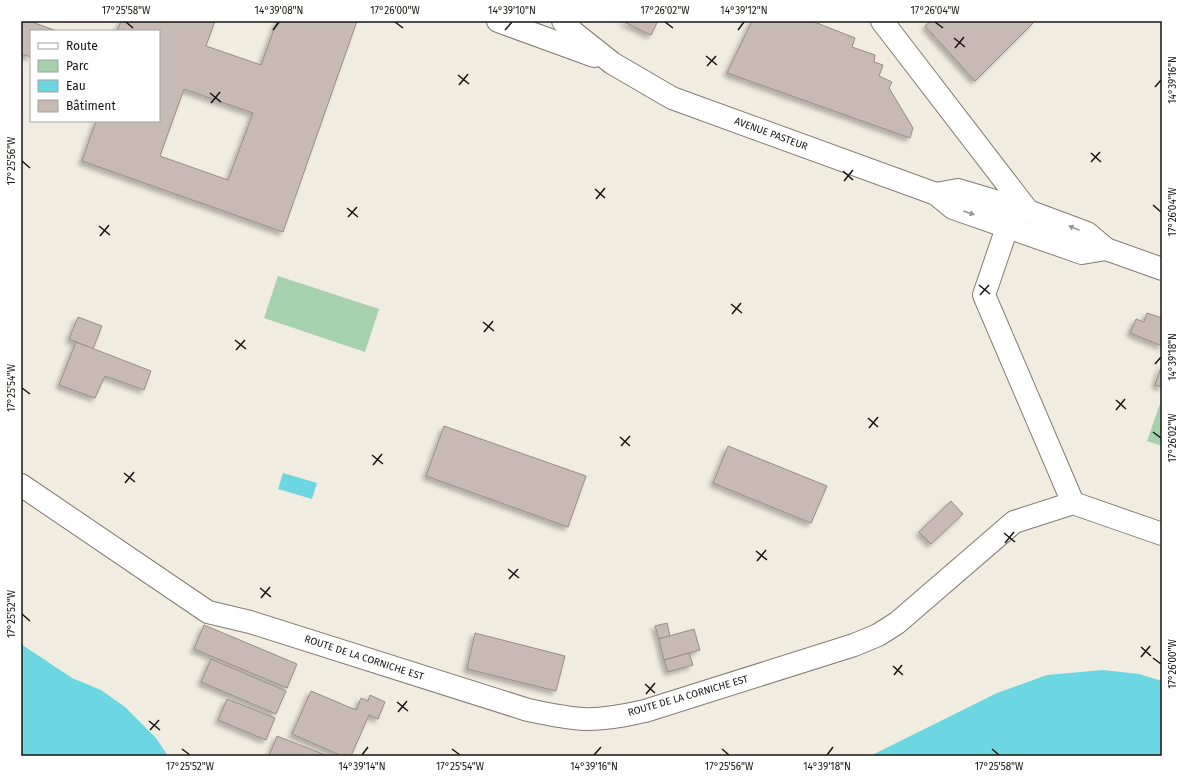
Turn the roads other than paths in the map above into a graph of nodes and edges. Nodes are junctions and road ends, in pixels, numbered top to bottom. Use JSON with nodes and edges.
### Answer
{"nodes":[{"id":1,"x":498,"y":21,"type":"edge"},
{"id":2,"x":563,"y":21,"type":"edge"},
{"id":3,"x":882,"y":21,"type":"edge"},
{"id":4,"x":612,"y":63,"type":"junction"},
{"id":5,"x":1017,"y":215,"type":"junction"},
{"id":6,"x":1162,"y":269,"type":"edge"},
{"id":7,"x":21,"y":485,"type":"edge"},
{"id":8,"x":1073,"y":503,"type":"junction"},
{"id":9,"x":1162,"y":534,"type":"edge"}],
"edges":[{"from":1,"to":4,"type":"street"},
{"from":2,"to":4,"type":"street"},
{"from":3,"to":5,"type":"street"},
{"from":4,"to":5,"type":"street","name":"AVENUE PASTEUR"},
{"from":5,"to":6,"type":"street","name":"AVENUE PASTEUR"},
{"from":5,"to":8,"type":"street"},
{"from":7,"to":8,"type":"street","name":"ROUTE DE LA CORNICHE EST"},
{"from":8,"to":9,"type":"street"}]}
